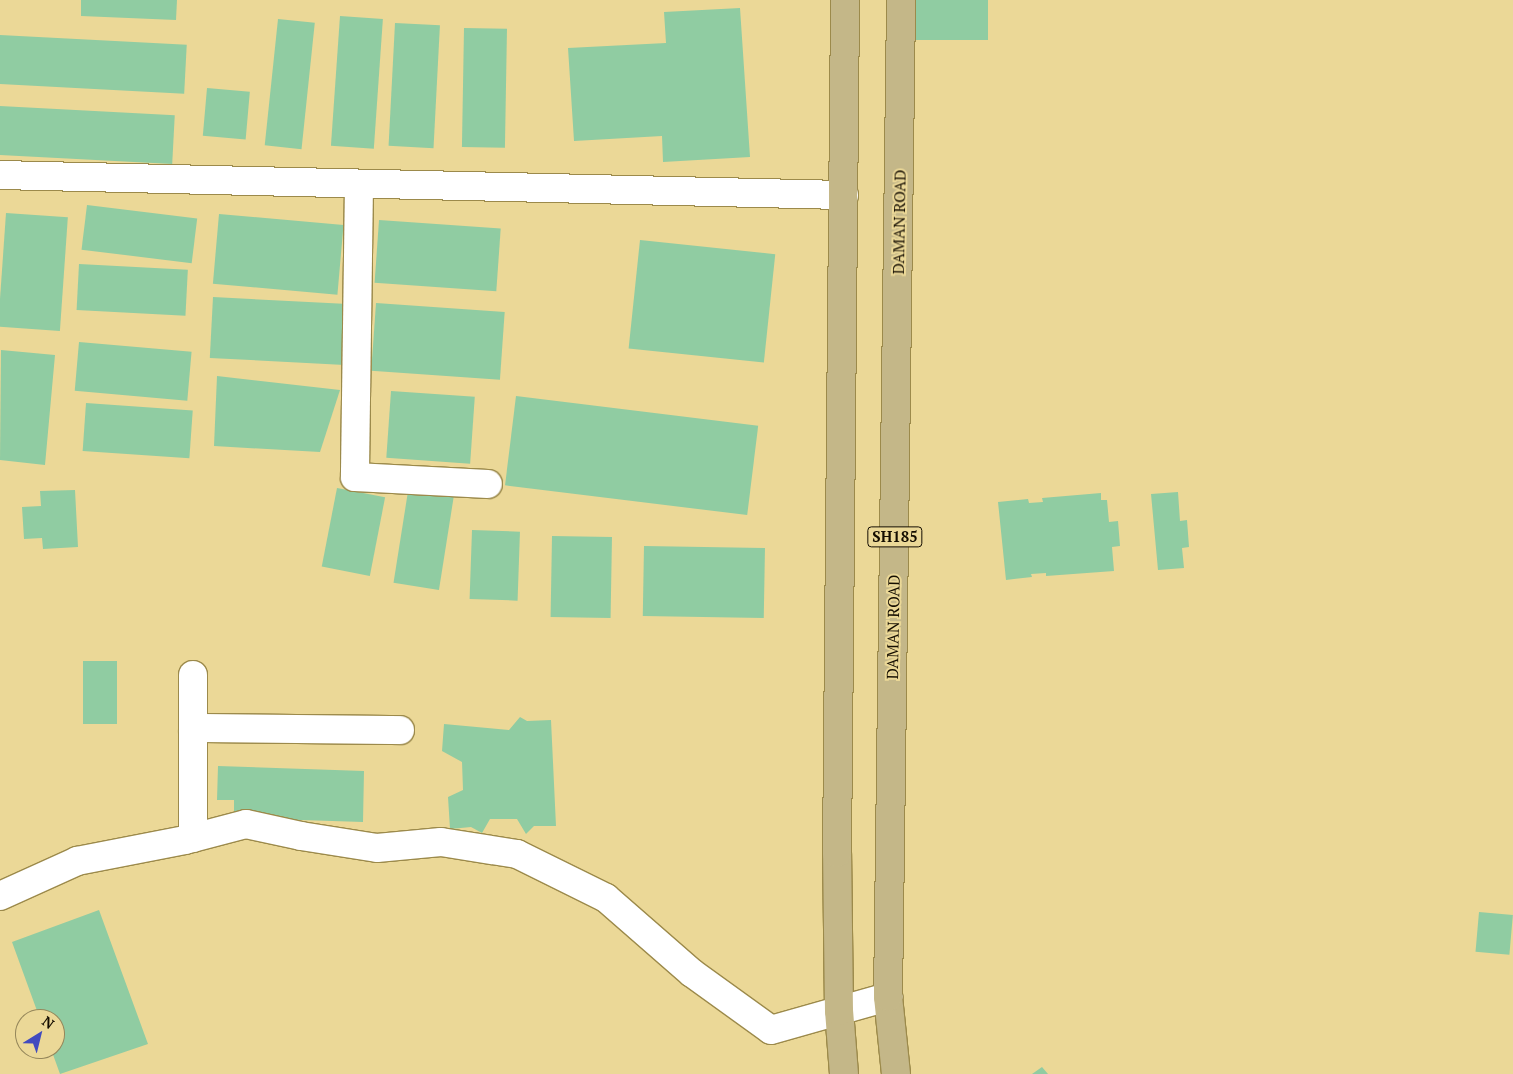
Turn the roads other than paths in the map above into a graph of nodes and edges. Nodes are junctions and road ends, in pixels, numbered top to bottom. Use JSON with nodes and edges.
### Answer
{"nodes":[{"id":1,"x":845,"y":0,"type":"edge"},
{"id":2,"x":901,"y":0,"type":"edge"},
{"id":3,"x":0,"y":176,"type":"edge"},
{"id":4,"x":359,"y":184,"type":"junction"},
{"id":5,"x":844,"y":195,"type":"junction"},
{"id":6,"x":488,"y":484,"type":"dead end"},
{"id":7,"x":193,"y":675,"type":"dead end"},
{"id":8,"x":193,"y":728,"type":"junction"},
{"id":9,"x":400,"y":730,"type":"dead end"},
{"id":10,"x":192,"y":838,"type":"junction"},
{"id":11,"x":0,"y":896,"type":"edge"},
{"id":12,"x":888,"y":997,"type":"junction"},
{"id":13,"x":839,"y":1011,"type":"junction"},
{"id":14,"x":844,"y":1074,"type":"edge"},
{"id":15,"x":896,"y":1074,"type":"edge"}],
"edges":[{"from":1,"to":5,"type":"main road"},
{"from":2,"to":12,"type":"main road","name":"DAMAN ROAD","number":"SH185"},
{"from":3,"to":4,"type":"street"},
{"from":4,"to":5,"type":"street"},
{"from":4,"to":6,"type":"street"},
{"from":5,"to":13,"type":"main road"},
{"from":7,"to":8,"type":"street"},
{"from":8,"to":9,"type":"street"},
{"from":8,"to":10,"type":"street"},
{"from":10,"to":11,"type":"street"},
{"from":10,"to":13,"type":"street"},
{"from":12,"to":13,"type":"street"},
{"from":12,"to":15,"type":"main road","name":"DAMAN ROAD","number":"SH185"},
{"from":13,"to":14,"type":"main road"}]}
